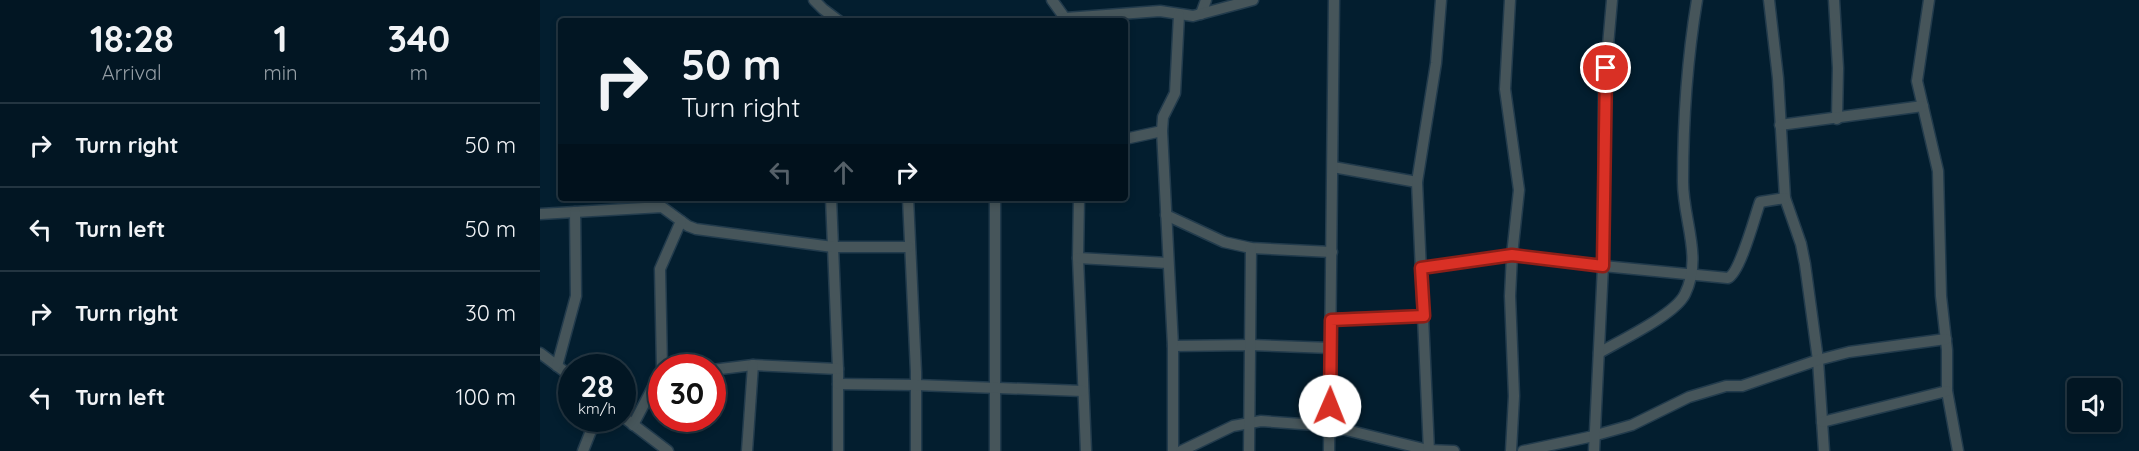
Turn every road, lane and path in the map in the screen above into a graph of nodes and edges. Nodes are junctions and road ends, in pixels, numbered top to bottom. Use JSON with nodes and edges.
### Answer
{"nodes":[{"id":1,"x":814,"y":0,"type":"edge"},
{"id":2,"x":1052,"y":0,"type":"edge"},
{"id":3,"x":1206,"y":0,"type":"edge"},
{"id":4,"x":1253,"y":0,"type":"edge"},
{"id":5,"x":1334,"y":0,"type":"edge"},
{"id":6,"x":1441,"y":0,"type":"edge"},
{"id":7,"x":1510,"y":0,"type":"edge"},
{"id":8,"x":1612,"y":0,"type":"edge"},
{"id":9,"x":1697,"y":0,"type":"edge"},
{"id":10,"x":1769,"y":0,"type":"edge"},
{"id":11,"x":1834,"y":0,"type":"edge"},
{"id":12,"x":1929,"y":0,"type":"edge"},
{"id":13,"x":1201,"y":14,"type":"junction"},
{"id":14,"x":1179,"y":15,"type":"junction"},
{"id":15,"x":835,"y":18,"type":"edge"},
{"id":16,"x":1065,"y":18,"type":"edge"},
{"id":17,"x":1078,"y":18,"type":"edge"},
{"id":18,"x":1923,"y":106,"type":"junction"},
{"id":19,"x":1837,"y":119,"type":"junction"},
{"id":20,"x":1780,"y":125,"type":"junction"},
{"id":21,"x":1162,"y":131,"type":"junction"},
{"id":22,"x":1128,"y":138,"type":"edge"},
{"id":23,"x":1333,"y":167,"type":"junction"},
{"id":24,"x":1417,"y":182,"type":"junction"},
{"id":25,"x":1785,"y":198,"type":"junction"},
{"id":26,"x":831,"y":201,"type":"edge"},
{"id":27,"x":908,"y":201,"type":"edge"},
{"id":28,"x":995,"y":201,"type":"edge"},
{"id":29,"x":1078,"y":201,"type":"edge"},
{"id":30,"x":575,"y":212,"type":"junction"},
{"id":31,"x":540,"y":214,"type":"edge"},
{"id":32,"x":1166,"y":215,"type":"junction"},
{"id":33,"x":681,"y":221,"type":"junction"},
{"id":34,"x":833,"y":247,"type":"junction"},
{"id":35,"x":909,"y":247,"type":"junction"},
{"id":36,"x":1251,"y":248,"type":"junction"},
{"id":37,"x":1332,"y":252,"type":"junction"},
{"id":38,"x":1512,"y":255,"type":"junction"},
{"id":39,"x":1078,"y":258,"type":"junction"},
{"id":40,"x":1168,"y":263,"type":"junction"},
{"id":41,"x":1603,"y":266,"type":"junction"},
{"id":42,"x":1421,"y":268,"type":"junction"},
{"id":43,"x":1690,"y":275,"type":"junction"},
{"id":44,"x":1424,"y":316,"type":"junction"},
{"id":45,"x":1331,"y":320,"type":"junction"},
{"id":46,"x":1947,"y":339,"type":"junction"},
{"id":47,"x":1250,"y":345,"type":"junction"},
{"id":48,"x":1173,"y":346,"type":"junction"},
{"id":49,"x":1331,"y":348,"type":"junction"},
{"id":50,"x":540,"y":353,"type":"edge"},
{"id":51,"x":1599,"y":353,"type":"junction"},
{"id":52,"x":662,"y":354,"type":"edge"},
{"id":53,"x":1818,"y":360,"type":"junction"},
{"id":54,"x":753,"y":365,"type":"junction"},
{"id":55,"x":557,"y":366,"type":"joint"},
{"id":56,"x":726,"y":368,"type":"edge"},
{"id":57,"x":838,"y":369,"type":"junction"},
{"id":58,"x":838,"y":384,"type":"junction"},
{"id":59,"x":916,"y":385,"type":"junction"},
{"id":60,"x":994,"y":388,"type":"junction"},
{"id":61,"x":1083,"y":391,"type":"junction"},
{"id":62,"x":1947,"y":391,"type":"junction"},
{"id":63,"x":648,"y":396,"type":"edge"},
{"id":64,"x":636,"y":419,"type":"edge"},
{"id":65,"x":1250,"y":422,"type":"junction"},
{"id":66,"x":1822,"y":422,"type":"junction"},
{"id":67,"x":1330,"y":426,"type":"junction"},
{"id":68,"x":636,"y":427,"type":"edge"},
{"id":69,"x":591,"y":432,"type":"edge"},
{"id":70,"x":1595,"y":436,"type":"junction"},
{"id":71,"x":1429,"y":450,"type":"edge"},
{"id":72,"x":584,"y":451,"type":"edge"},
{"id":73,"x":668,"y":451,"type":"edge"},
{"id":74,"x":747,"y":451,"type":"edge"},
{"id":75,"x":838,"y":451,"type":"edge"},
{"id":76,"x":916,"y":451,"type":"edge"},
{"id":77,"x":995,"y":451,"type":"edge"},
{"id":78,"x":1086,"y":451,"type":"edge"},
{"id":79,"x":1173,"y":451,"type":"edge"},
{"id":80,"x":1181,"y":451,"type":"edge"},
{"id":81,"x":1249,"y":451,"type":"edge"},
{"id":82,"x":1329,"y":451,"type":"edge"},
{"id":83,"x":1454,"y":451,"type":"edge"},
{"id":84,"x":1511,"y":451,"type":"edge"},
{"id":85,"x":1523,"y":451,"type":"edge"},
{"id":86,"x":1594,"y":451,"type":"edge"},
{"id":87,"x":1824,"y":451,"type":"edge"},
{"id":88,"x":1958,"y":451,"type":"edge"}],
"edges":[{"from":1,"to":15,"type":"street"},
{"from":2,"to":16,"type":"street"},
{"from":3,"to":13,"type":"street"},
{"from":4,"to":13,"type":"street"},
{"from":5,"to":23,"type":"street"},
{"from":6,"to":24,"type":"street"},
{"from":7,"to":38,"type":"street"},
{"from":8,"to":41,"type":"street"},
{"from":9,"to":43,"type":"street"},
{"from":10,"to":20,"type":"street"},
{"from":11,"to":19,"type":"street"},
{"from":12,"to":18,"type":"street"},
{"from":13,"to":14,"type":"street"},
{"from":14,"to":17,"type":"street"},
{"from":14,"to":21,"type":"street"},
{"from":18,"to":19,"type":"street"},
{"from":18,"to":46,"type":"street"},
{"from":19,"to":20,"type":"street"},
{"from":20,"to":25,"type":"street"},
{"from":21,"to":22,"type":"street"},
{"from":21,"to":32,"type":"street"},
{"from":23,"to":24,"type":"street"},
{"from":23,"to":37,"type":"street"},
{"from":24,"to":42,"type":"street"},
{"from":25,"to":43,"type":"street"},
{"from":25,"to":53,"type":"street"},
{"from":26,"to":34,"type":"street"},
{"from":27,"to":35,"type":"street"},
{"from":28,"to":60,"type":"street"},
{"from":29,"to":39,"type":"street"},
{"from":30,"to":31,"type":"street"},
{"from":30,"to":33,"type":"street"},
{"from":30,"to":55,"type":"street"},
{"from":32,"to":36,"type":"street"},
{"from":32,"to":40,"type":"street"},
{"from":33,"to":34,"type":"street"},
{"from":33,"to":52,"type":"street"},
{"from":34,"to":35,"type":"street"},
{"from":34,"to":57,"type":"street"},
{"from":35,"to":59,"type":"street"},
{"from":36,"to":37,"type":"street"},
{"from":36,"to":47,"type":"street"},
{"from":37,"to":45,"type":"street"},
{"from":38,"to":41,"type":"street"},
{"from":38,"to":42,"type":"street"},
{"from":38,"to":84,"type":"street"},
{"from":39,"to":40,"type":"street"},
{"from":39,"to":61,"type":"street"},
{"from":40,"to":48,"type":"street"},
{"from":41,"to":43,"type":"street"},
{"from":41,"to":51,"type":"street"},
{"from":42,"to":44,"type":"street"},
{"from":43,"to":51,"type":"street"},
{"from":44,"to":45,"type":"street"},
{"from":44,"to":71,"type":"street"},
{"from":45,"to":49,"type":"street"},
{"from":46,"to":53,"type":"street"},
{"from":46,"to":62,"type":"street"},
{"from":47,"to":48,"type":"street"},
{"from":47,"to":49,"type":"street"},
{"from":47,"to":65,"type":"street"},
{"from":48,"to":79,"type":"street"},
{"from":49,"to":67,"type":"street"},
{"from":50,"to":55,"type":"street"},
{"from":51,"to":70,"type":"street"},
{"from":53,"to":66,"type":"street"},
{"from":53,"to":70,"type":"street"},
{"from":54,"to":56,"type":"street"},
{"from":54,"to":57,"type":"street"},
{"from":54,"to":74,"type":"street"},
{"from":57,"to":58,"type":"street"},
{"from":58,"to":59,"type":"street"},
{"from":58,"to":75,"type":"street"},
{"from":59,"to":60,"type":"street"},
{"from":59,"to":76,"type":"street"},
{"from":60,"to":61,"type":"street"},
{"from":60,"to":77,"type":"street"},
{"from":61,"to":78,"type":"street"},
{"from":62,"to":66,"type":"street"},
{"from":62,"to":88,"type":"street"},
{"from":63,"to":64,"type":"street"},
{"from":65,"to":67,"type":"street"},
{"from":65,"to":80,"type":"street"},
{"from":65,"to":81,"type":"street"},
{"from":66,"to":87,"type":"street"},
{"from":67,"to":71,"type":"street"},
{"from":67,"to":82,"type":"street"},
{"from":68,"to":73,"type":"street"},
{"from":69,"to":72,"type":"street"},
{"from":70,"to":85,"type":"street"},
{"from":70,"to":86,"type":"street"},
{"from":71,"to":83,"type":"street"}]}
